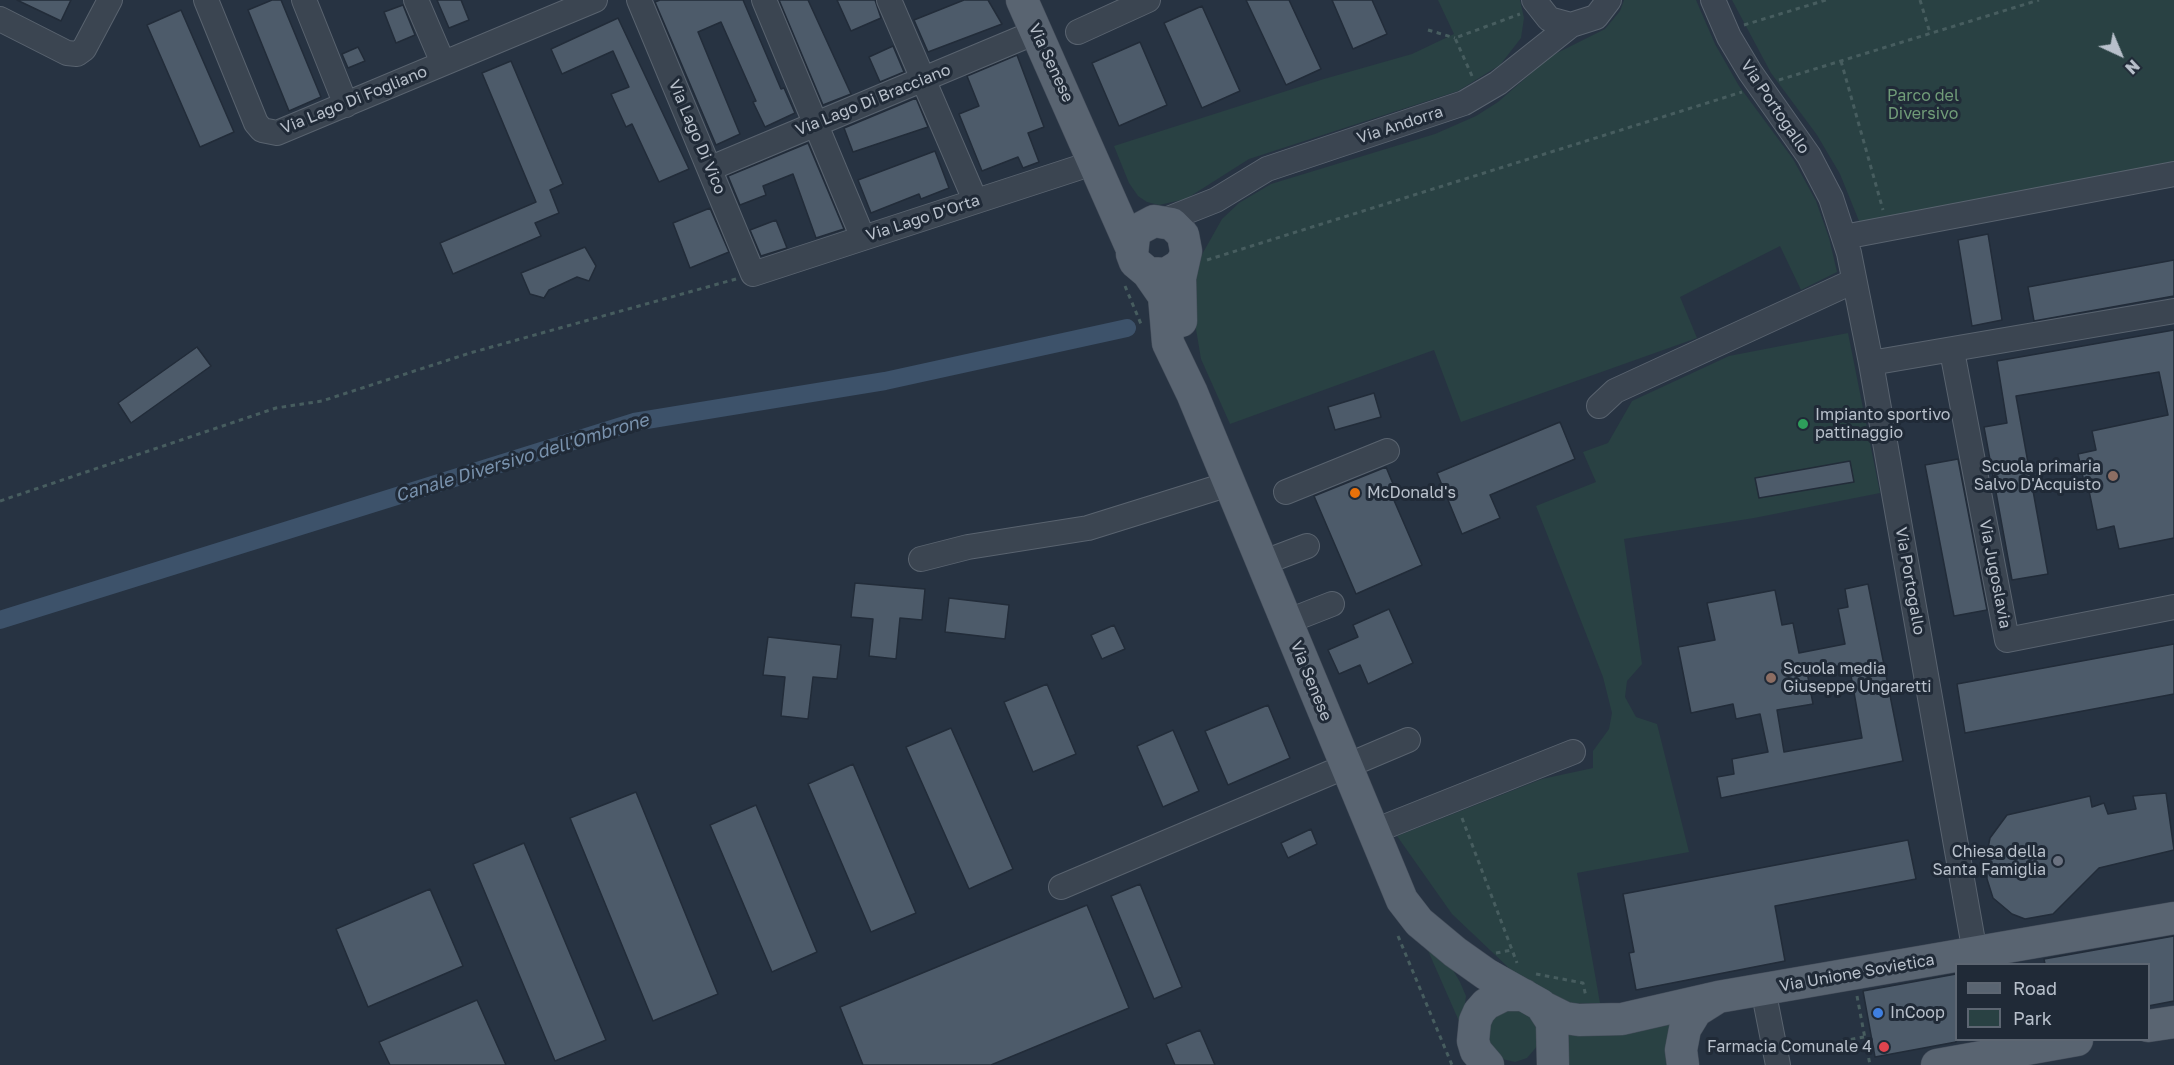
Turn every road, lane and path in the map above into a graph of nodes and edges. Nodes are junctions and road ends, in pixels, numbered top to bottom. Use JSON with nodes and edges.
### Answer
{"nodes":[{"id":1,"x":110,"y":0,"type":"edge"},
{"id":2,"x":206,"y":0,"type":"edge"},
{"id":3,"x":304,"y":0,"type":"edge"},
{"id":4,"x":416,"y":0,"type":"edge"},
{"id":5,"x":596,"y":0,"type":"edge"},
{"id":6,"x":639,"y":0,"type":"edge"},
{"id":7,"x":764,"y":0,"type":"edge"},
{"id":8,"x":889,"y":0,"type":"edge"},
{"id":9,"x":1022,"y":0,"type":"edge"},
{"id":10,"x":1148,"y":0,"type":"edge"},
{"id":11,"x":1609,"y":0,"type":"edge"},
{"id":12,"x":1826,"y":0,"type":"edge"},
{"id":13,"x":1920,"y":0,"type":"edge"},
{"id":14,"x":2038,"y":0,"type":"edge"},
{"id":15,"x":1713,"y":1,"type":"edge"},
{"id":16,"x":1530,"y":6,"type":"edge"},
{"id":17,"x":0,"y":19,"type":"edge"},
{"id":18,"x":1571,"y":25,"type":"junction"},
{"id":19,"x":1738,"y":26,"type":"dead end"},
{"id":20,"x":1428,"y":30,"type":"dead end"},
{"id":21,"x":1036,"y":32,"type":"junction"},
{"id":22,"x":1078,"y":32,"type":"dead end"},
{"id":23,"x":1930,"y":33,"type":"junction"},
{"id":24,"x":1455,"y":38,"type":"junction"},
{"id":25,"x":1841,"y":61,"type":"junction"},
{"id":26,"x":443,"y":63,"type":"junction"},
{"id":27,"x":923,"y":80,"type":"junction"},
{"id":28,"x":1772,"y":82,"type":"dead end"},
{"id":29,"x":1476,"y":85,"type":"dead end"},
{"id":30,"x":1747,"y":91,"type":"dead end"},
{"id":31,"x":346,"y":105,"type":"junction"},
{"id":32,"x":817,"y":123,"type":"junction"},
{"id":33,"x":1079,"y":125,"type":"junction"},
{"id":34,"x":1093,"y":163,"type":"junction"},
{"id":35,"x":711,"y":168,"type":"junction"},
{"id":36,"x":2174,"y":174,"type":"edge"},
{"id":37,"x":975,"y":200,"type":"junction"},
{"id":38,"x":1216,"y":200,"type":"junction"},
{"id":39,"x":1884,"y":212,"type":"dead end"},
{"id":40,"x":1159,"y":221,"type":"junction"},
{"id":41,"x":1844,"y":237,"type":"junction"},
{"id":42,"x":863,"y":238,"type":"junction"},
{"id":43,"x":1191,"y":257,"type":"junction"},
{"id":44,"x":1140,"y":261,"type":"junction"},
{"id":45,"x":753,"y":274,"type":"junction"},
{"id":46,"x":1854,"y":281,"type":"junction"},
{"id":47,"x":2174,"y":311,"type":"edge"},
{"id":48,"x":1952,"y":351,"type":"junction"},
{"id":49,"x":1871,"y":363,"type":"junction"},
{"id":50,"x":1192,"y":393,"type":"junction"},
{"id":51,"x":1599,"y":406,"type":"dead end"},
{"id":52,"x":1387,"y":451,"type":"dead end"},
{"id":53,"x":1229,"y":484,"type":"junction"},
{"id":54,"x":1286,"y":492,"type":"dead end"},
{"id":55,"x":0,"y":501,"type":"edge"},
{"id":56,"x":1307,"y":546,"type":"dead end"},
{"id":57,"x":921,"y":559,"type":"dead end"},
{"id":58,"x":1262,"y":563,"type":"junction"},
{"id":59,"x":1332,"y":604,"type":"dead end"},
{"id":60,"x":2174,"y":607,"type":"edge"},
{"id":61,"x":1286,"y":622,"type":"junction"},
{"id":62,"x":1408,"y":740,"type":"dead end"},
{"id":63,"x":1573,"y":752,"type":"dead end"},
{"id":64,"x":1346,"y":767,"type":"junction"},
{"id":65,"x":1455,"y":800,"type":"junction"},
{"id":66,"x":1387,"y":826,"type":"dead end"},
{"id":67,"x":1061,"y":887,"type":"dead end"},
{"id":68,"x":2174,"y":918,"type":"edge"},
{"id":69,"x":1512,"y":950,"type":"junction"},
{"id":70,"x":1455,"y":952,"type":"junction"},
{"id":71,"x":1975,"y":953,"type":"junction"},
{"id":72,"x":1488,"y":954,"type":"dead end"},
{"id":73,"x":1853,"y":974,"type":"junction"},
{"id":74,"x":1529,"y":986,"type":"junction"},
{"id":75,"x":1763,"y":989,"type":"junction"},
{"id":76,"x":1718,"y":997,"type":"junction"},
{"id":77,"x":1587,"y":1002,"type":"dead end"},
{"id":78,"x":1475,"y":1021,"type":"junction"},
{"id":79,"x":2174,"y":1022,"type":"edge"},
{"id":80,"x":2150,"y":1026,"type":"edge"},
{"id":81,"x":1864,"y":1037,"type":"junction"},
{"id":82,"x":1842,"y":1041,"type":"dead end"},
{"id":83,"x":2075,"y":1041,"type":"edge"},
{"id":84,"x":2040,"y":1056,"type":"edge"},
{"id":85,"x":1548,"y":1057,"type":"edge"},
{"id":86,"x":1488,"y":1065,"type":"edge"},
{"id":87,"x":1683,"y":1065,"type":"edge"},
{"id":88,"x":1778,"y":1065,"type":"edge"},
{"id":89,"x":1869,"y":1065,"type":"edge"},
{"id":90,"x":1937,"y":1065,"type":"edge"}],
"edges":[{"from":1,"to":17,"type":"street"},
{"from":2,"to":31,"type":"street","name":"Via Lago Di Fogliano"},
{"from":3,"to":31,"type":"street"},
{"from":4,"to":26,"type":"street"},
{"from":5,"to":26,"type":"street","name":"Via Lago Di Fogliano"},
{"from":6,"to":35,"type":"street","name":"Via Lago Di Vico"},
{"from":7,"to":32,"type":"street"},
{"from":8,"to":27,"type":"street"},
{"from":9,"to":21,"type":"main road","name":"Via Senese"},
{"from":10,"to":22,"type":"street"},
{"from":11,"to":18,"type":"street","name":"Via Andorra"},
{"from":12,"to":19,"type":"path"},
{"from":13,"to":23,"type":"path"},
{"from":14,"to":23,"type":"path"},
{"from":15,"to":41,"type":"street","name":"Via Portogallo"},
{"from":16,"to":18,"type":"street"},
{"from":16,"to":24,"type":"path"},
{"from":18,"to":38,"type":"street","name":"Via Andorra"},
{"from":20,"to":24,"type":"path"},
{"from":21,"to":27,"type":"street","name":"Via Lago Di Bracciano"},
{"from":21,"to":33,"type":"main road","name":"Via Senese"},
{"from":23,"to":25,"type":"path"},
{"from":24,"to":29,"type":"path"},
{"from":25,"to":28,"type":"path"},
{"from":25,"to":39,"type":"path"},
{"from":26,"to":31,"type":"street","name":"Via Lago Di Fogliano"},
{"from":27,"to":32,"type":"street","name":"Via Lago Di Bracciano"},
{"from":27,"to":37,"type":"street"},
{"from":30,"to":43,"type":"path"},
{"from":32,"to":35,"type":"street","name":"Via Lago Di Bracciano"},
{"from":32,"to":42,"type":"street"},
{"from":33,"to":34,"type":"main road","name":"Via Senese"},
{"from":33,"to":40,"type":"main road","name":"Via Senese"},
{"from":34,"to":37,"type":"street","name":"Via Lago D'Orta"},
{"from":34,"to":44,"type":"main road","name":"Via Senese"},
{"from":35,"to":45,"type":"street","name":"Via Lago Di Vico"},
{"from":36,"to":41,"type":"street"},
{"from":37,"to":42,"type":"street","name":"Via Lago D'Orta"},
{"from":38,"to":40,"type":"street","name":"Via Andorra"},
{"from":38,"to":43,"type":"street","name":"Via Andorra"},
{"from":40,"to":43,"type":"main road","name":"Via Senese"},
{"from":40,"to":44,"type":"main road"},
{"from":41,"to":46,"type":"street","name":"Via Portogallo"},
{"from":42,"to":45,"type":"street","name":"Via Lago D'Orta"},
{"from":43,"to":44,"type":"main road"},
{"from":43,"to":50,"type":"main road","name":"Via Senese"},
{"from":44,"to":50,"type":"main road","name":"Via Senese"},
{"from":45,"to":55,"type":"path"},
{"from":46,"to":49,"type":"street","name":"Via Portogallo"},
{"from":46,"to":51,"type":"street"},
{"from":47,"to":48,"type":"street"},
{"from":48,"to":49,"type":"street"},
{"from":48,"to":60,"type":"street","name":"Via Jugoslavia"},
{"from":49,"to":71,"type":"street","name":"Via Portogallo"},
{"from":50,"to":53,"type":"main road","name":"Via Senese"},
{"from":52,"to":54,"type":"street"},
{"from":53,"to":57,"type":"street"},
{"from":53,"to":58,"type":"main road","name":"Via Senese"},
{"from":56,"to":58,"type":"street"},
{"from":58,"to":61,"type":"main road","name":"Via Senese"},
{"from":59,"to":61,"type":"street"},
{"from":61,"to":64,"type":"main road","name":"Via Senese"},
{"from":62,"to":64,"type":"street"},
{"from":63,"to":65,"type":"street"},
{"from":64,"to":67,"type":"street"},
{"from":64,"to":70,"type":"main road","name":"Via Senese"},
{"from":65,"to":66,"type":"street"},
{"from":65,"to":69,"type":"path"},
{"from":68,"to":71,"type":"main road","name":"Via Unione Sovietica"},
{"from":69,"to":72,"type":"path"},
{"from":69,"to":74,"type":"path"},
{"from":70,"to":74,"type":"main road","name":"Via Senese"},
{"from":70,"to":78,"type":"main road","name":"Via Senese"},
{"from":71,"to":73,"type":"main road","name":"Via Unione Sovietica"},
{"from":73,"to":75,"type":"main road","name":"Via Unione Sovietica"},
{"from":73,"to":81,"type":"path"},
{"from":74,"to":76,"type":"main road","name":"Via Unione Sovietica"},
{"from":74,"to":77,"type":"path"},
{"from":74,"to":78,"type":"main road"},
{"from":74,"to":85,"type":"main road"},
{"from":75,"to":76,"type":"main road","name":"Via Unione Sovietica"},
{"from":75,"to":88,"type":"street"},
{"from":76,"to":87,"type":"main road"},
{"from":78,"to":86,"type":"main road","name":"Via Senese"},
{"from":79,"to":80,"type":"main road"},
{"from":81,"to":82,"type":"path"},
{"from":81,"to":89,"type":"path"},
{"from":83,"to":84,"type":"main road"},
{"from":84,"to":90,"type":"main road"}]}
